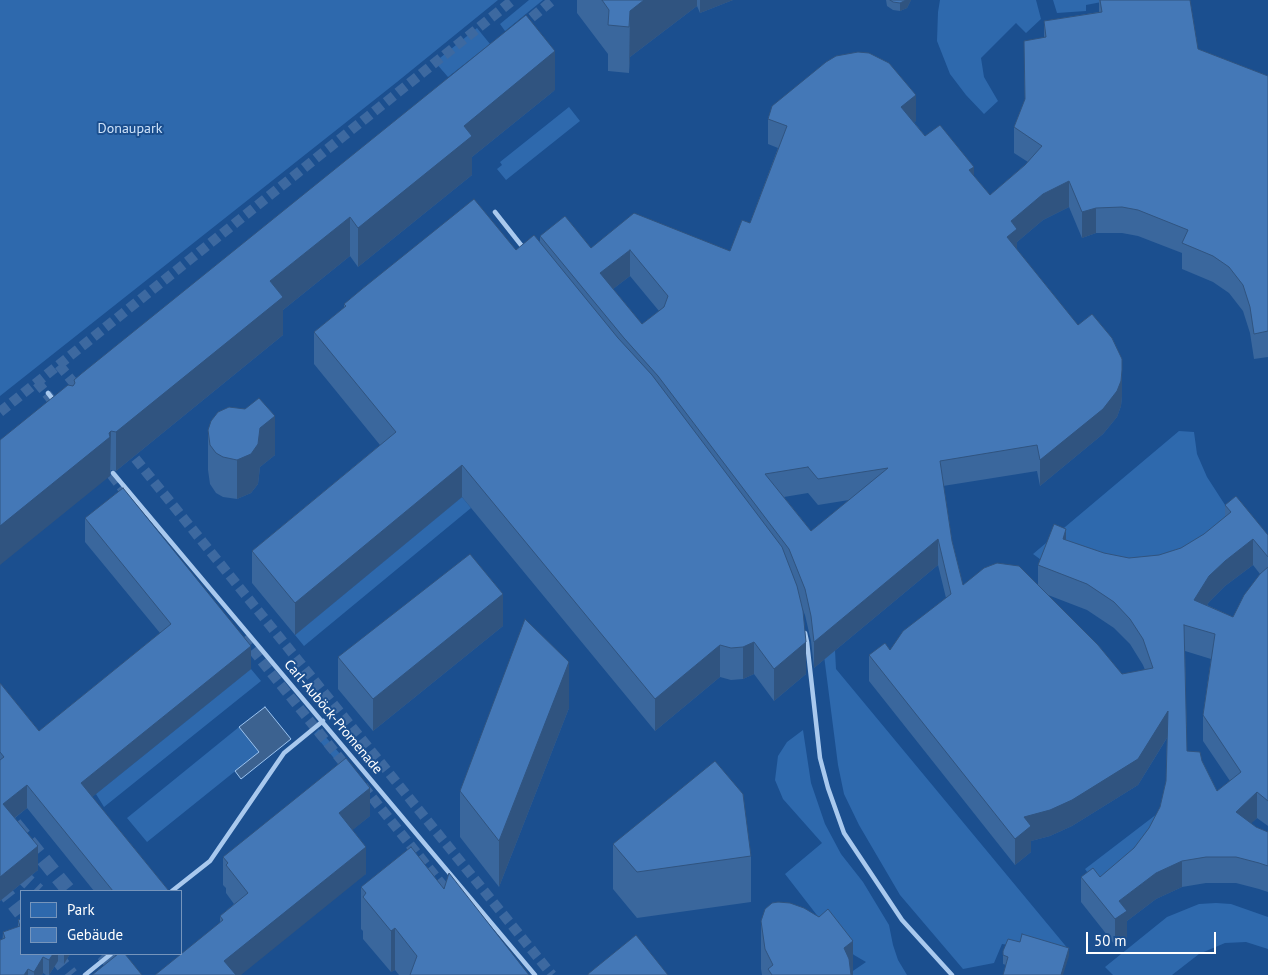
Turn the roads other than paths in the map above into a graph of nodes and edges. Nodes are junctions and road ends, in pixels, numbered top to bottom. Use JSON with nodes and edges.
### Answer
{"nodes":[{"id":1,"x":495,"y":212,"type":"dead end"},
{"id":2,"x":526,"y":250,"type":"edge"},
{"id":3,"x":48,"y":393,"type":"dead end"},
{"id":4,"x":60,"y":407,"type":"edge"},
{"id":5,"x":113,"y":473,"type":"dead end"},
{"id":6,"x":803,"y":625,"type":"edge"},
{"id":7,"x":323,"y":721,"type":"junction"},
{"id":8,"x":173,"y":890,"type":"edge"},
{"id":9,"x":110,"y":955,"type":"edge"},
{"id":10,"x":85,"y":975,"type":"edge"},
{"id":11,"x":535,"y":975,"type":"edge"},
{"id":12,"x":952,"y":975,"type":"edge"}],
"edges":[{"from":1,"to":2,"type":"street"},
{"from":3,"to":4,"type":"street"},
{"from":5,"to":7,"type":"street","name":"Carl-Auböck-Promenade"},
{"from":6,"to":12,"type":"street"},
{"from":7,"to":8,"type":"street"},
{"from":7,"to":11,"type":"street","name":"Carl-Auböck-Promenade"},
{"from":9,"to":10,"type":"street"}]}
